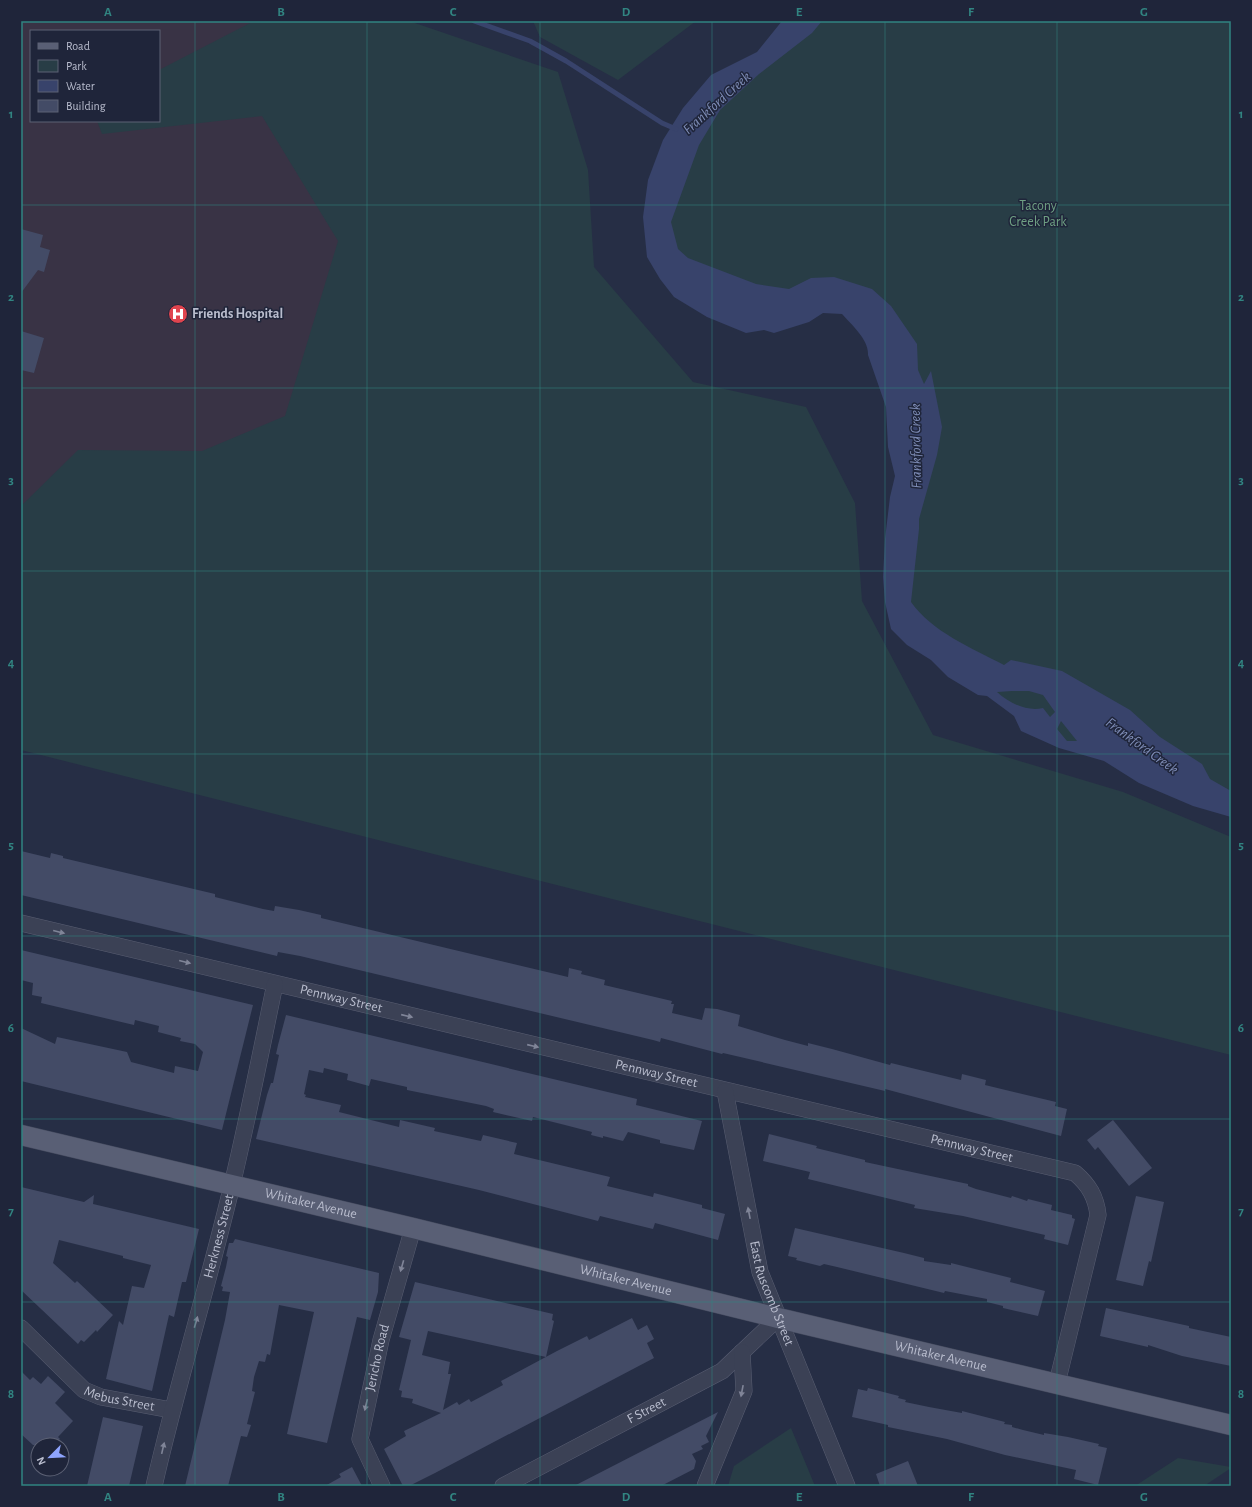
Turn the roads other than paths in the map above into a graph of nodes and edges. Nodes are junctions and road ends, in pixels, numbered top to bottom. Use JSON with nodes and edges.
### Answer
{"nodes":[{"id":1,"x":21,"y":923,"type":"edge"},
{"id":2,"x":275,"y":984,"type":"junction"},
{"id":3,"x":725,"y":1091,"type":"junction"},
{"id":4,"x":21,"y":1135,"type":"edge"},
{"id":5,"x":232,"y":1186,"type":"junction"},
{"id":6,"x":413,"y":1228,"type":"junction"},
{"id":7,"x":778,"y":1318,"type":"junction"},
{"id":8,"x":21,"y":1328,"type":"edge"},
{"id":9,"x":742,"y":1352,"type":"junction"},
{"id":10,"x":1057,"y":1383,"type":"junction"},
{"id":11,"x":171,"y":1410,"type":"junction"},
{"id":12,"x":1231,"y":1425,"type":"edge"},
{"id":13,"x":154,"y":1486,"type":"edge"},
{"id":14,"x":382,"y":1486,"type":"edge"},
{"id":15,"x":503,"y":1486,"type":"edge"},
{"id":16,"x":705,"y":1486,"type":"edge"},
{"id":17,"x":847,"y":1486,"type":"edge"}],
"edges":[{"from":1,"to":2,"type":"street","name":"Pennway Street","one_way":true},
{"from":2,"to":3,"type":"street","name":"Pennway Street","one_way":true},
{"from":2,"to":5,"type":"street","name":"Herkness Street"},
{"from":7,"to":3,"type":"street","name":"East Ruscomb Street","one_way":true},
{"from":3,"to":10,"type":"street","name":"Pennway Street"},
{"from":4,"to":5,"type":"main road","name":"Whitaker Avenue"},
{"from":5,"to":6,"type":"main road","name":"Whitaker Avenue"},
{"from":11,"to":5,"type":"street","name":"Herkness Street","one_way":true},
{"from":6,"to":7,"type":"main road","name":"Whitaker Avenue"},
{"from":6,"to":14,"type":"street","name":"Jericho Road","one_way":true},
{"from":7,"to":9,"type":"street","name":"F Street"},
{"from":7,"to":10,"type":"main road","name":"Whitaker Avenue"},
{"from":7,"to":17,"type":"street","name":"East Ruscomb Street"},
{"from":8,"to":11,"type":"street","name":"Mebus Street"},
{"from":9,"to":15,"type":"street","name":"F Street"},
{"from":9,"to":16,"type":"street","one_way":true},
{"from":10,"to":12,"type":"main road","name":"Whitaker Avenue"},
{"from":13,"to":11,"type":"street","name":"Herkness Street","one_way":true}]}
